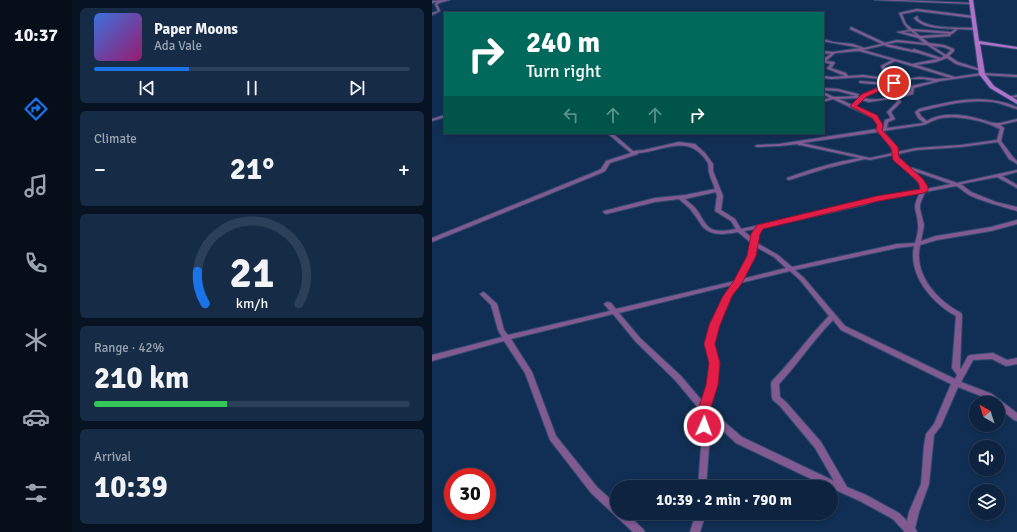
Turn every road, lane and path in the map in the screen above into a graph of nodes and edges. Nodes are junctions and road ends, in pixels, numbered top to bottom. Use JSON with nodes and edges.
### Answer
{"nodes":[{"id":1,"x":449,"y":0,"type":"edge"},
{"id":2,"x":875,"y":0,"type":"edge"},
{"id":3,"x":441,"y":1,"type":"edge"},
{"id":4,"x":930,"y":1,"type":"edge"},
{"id":5,"x":432,"y":2,"type":"edge"},
{"id":6,"x":971,"y":2,"type":"edge"},
{"id":7,"x":432,"y":14,"type":"edge"},
{"id":8,"x":917,"y":17,"type":"dead end"},
{"id":9,"x":973,"y":17,"type":"junction"},
{"id":10,"x":925,"y":24,"type":"junction"},
{"id":11,"x":851,"y":28,"type":"dead end"},
{"id":12,"x":957,"y":28,"type":"junction"},
{"id":13,"x":912,"y":30,"type":"junction"},
{"id":14,"x":975,"y":30,"type":"junction"},
{"id":15,"x":935,"y":31,"type":"junction"},
{"id":16,"x":950,"y":35,"type":"dead end"},
{"id":17,"x":919,"y":37,"type":"junction"},
{"id":18,"x":824,"y":40,"type":"edge"},
{"id":19,"x":977,"y":42,"type":"junction"},
{"id":20,"x":884,"y":44,"type":"junction"},
{"id":21,"x":926,"y":44,"type":"junction"},
{"id":22,"x":1017,"y":48,"type":"edge"},
{"id":23,"x":864,"y":50,"type":"junction"},
{"id":24,"x":824,"y":52,"type":"edge"},
{"id":25,"x":917,"y":52,"type":"junction"},
{"id":26,"x":834,"y":53,"type":"junction"},
{"id":27,"x":874,"y":54,"type":"junction"},
{"id":28,"x":948,"y":56,"type":"junction"},
{"id":29,"x":942,"y":59,"type":"junction"},
{"id":30,"x":824,"y":60,"type":"edge"},
{"id":31,"x":895,"y":60,"type":"junction"},
{"id":32,"x":824,"y":61,"type":"edge"},
{"id":33,"x":957,"y":63,"type":"junction"},
{"id":34,"x":885,"y":65,"type":"junction"},
{"id":35,"x":913,"y":65,"type":"junction"},
{"id":36,"x":982,"y":72,"type":"junction"},
{"id":37,"x":847,"y":76,"type":"junction"},
{"id":38,"x":1017,"y":76,"type":"edge"},
{"id":39,"x":824,"y":78,"type":"edge"},
{"id":40,"x":956,"y":78,"type":"junction"},
{"id":41,"x":942,"y":80,"type":"junction"},
{"id":42,"x":861,"y":82,"type":"dead end"},
{"id":43,"x":891,"y":82,"type":"junction"},
{"id":44,"x":824,"y":89,"type":"edge"},
{"id":45,"x":824,"y":93,"type":"edge"},
{"id":46,"x":1017,"y":96,"type":"edge"},
{"id":47,"x":862,"y":97,"type":"junction"},
{"id":48,"x":897,"y":97,"type":"junction"},
{"id":49,"x":1009,"y":97,"type":"junction"},
{"id":50,"x":834,"y":98,"type":"junction"},
{"id":51,"x":824,"y":101,"type":"edge"},
{"id":52,"x":1017,"y":102,"type":"edge"},
{"id":53,"x":853,"y":106,"type":"junction"},
{"id":54,"x":1017,"y":108,"type":"edge"},
{"id":55,"x":444,"y":116,"type":"edge"},
{"id":56,"x":432,"y":120,"type":"edge"},
{"id":57,"x":1017,"y":120,"type":"edge"},
{"id":58,"x":927,"y":123,"type":"junction"},
{"id":59,"x":996,"y":124,"type":"junction"},
{"id":60,"x":885,"y":129,"type":"junction"},
{"id":61,"x":879,"y":130,"type":"junction"},
{"id":62,"x":610,"y":134,"type":"edge"},
{"id":63,"x":999,"y":141,"type":"junction"},
{"id":64,"x":794,"y":142,"type":"junction"},
{"id":65,"x":757,"y":146,"type":"dead end"},
{"id":66,"x":636,"y":153,"type":"junction"},
{"id":67,"x":894,"y":154,"type":"junction"},
{"id":68,"x":867,"y":159,"type":"junction"},
{"id":69,"x":1017,"y":163,"type":"edge"},
{"id":70,"x":906,"y":167,"type":"junction"},
{"id":71,"x":1017,"y":171,"type":"edge"},
{"id":72,"x":998,"y":175,"type":"junction"},
{"id":73,"x":790,"y":179,"type":"dead end"},
{"id":74,"x":955,"y":184,"type":"junction"},
{"id":75,"x":1017,"y":187,"type":"edge"},
{"id":76,"x":718,"y":190,"type":"junction"},
{"id":77,"x":924,"y":191,"type":"junction"},
{"id":78,"x":682,"y":199,"type":"dead end"},
{"id":79,"x":1017,"y":208,"type":"edge"},
{"id":80,"x":606,"y":212,"type":"dead end"},
{"id":81,"x":1017,"y":222,"type":"edge"},
{"id":82,"x":760,"y":227,"type":"junction"},
{"id":83,"x":740,"y":231,"type":"junction"},
{"id":84,"x":432,"y":240,"type":"edge"},
{"id":85,"x":755,"y":244,"type":"junction"},
{"id":86,"x":919,"y":244,"type":"junction"},
{"id":87,"x":791,"y":269,"type":"junction"},
{"id":88,"x":737,"y":283,"type":"junction"},
{"id":89,"x":483,"y":294,"type":"dead end"},
{"id":90,"x":607,"y":304,"type":"dead end"},
{"id":91,"x":614,"y":311,"type":"junction"},
{"id":92,"x":833,"y":316,"type":"junction"},
{"id":93,"x":506,"y":338,"type":"junction"},
{"id":94,"x":432,"y":358,"type":"edge"},
{"id":95,"x":1017,"y":361,"type":"edge"},
{"id":96,"x":961,"y":374,"type":"junction"},
{"id":97,"x":956,"y":383,"type":"junction"},
{"id":98,"x":988,"y":396,"type":"edge"},
{"id":99,"x":1005,"y":409,"type":"edge"},
{"id":100,"x":704,"y":410,"type":"junction"},
{"id":101,"x":1017,"y":418,"type":"edge"},
{"id":102,"x":703,"y":480,"type":"edge"},
{"id":103,"x":844,"y":490,"type":"junction"},
{"id":104,"x":610,"y":505,"type":"edge"},
{"id":105,"x":627,"y":520,"type":"edge"},
{"id":106,"x":699,"y":520,"type":"edge"},
{"id":107,"x":910,"y":531,"type":"edge"},
{"id":108,"x":640,"y":532,"type":"edge"},
{"id":109,"x":695,"y":532,"type":"edge"}],
"edges":[{"from":1,"to":3,"type":"street"},
{"from":2,"to":4,"type":"street"},
{"from":3,"to":5,"type":"street"},
{"from":3,"to":7,"type":"street"},
{"from":4,"to":6,"type":"street"},
{"from":6,"to":9,"type":"main road"},
{"from":8,"to":10,"type":"street"},
{"from":9,"to":13,"type":"street"},
{"from":9,"to":14,"type":"main road"},
{"from":10,"to":12,"type":"street"},
{"from":10,"to":15,"type":"street"},
{"from":11,"to":20,"type":"street"},
{"from":12,"to":14,"type":"street"},
{"from":12,"to":15,"type":"street"},
{"from":13,"to":15,"type":"street"},
{"from":13,"to":17,"type":"street"},
{"from":13,"to":17,"type":"street"},
{"from":14,"to":19,"type":"main road"},
{"from":16,"to":17,"type":"street"},
{"from":17,"to":21,"type":"street"},
{"from":18,"to":23,"type":"street"},
{"from":19,"to":22,"type":"main road"},
{"from":19,"to":36,"type":"main road"},
{"from":20,"to":21,"type":"street"},
{"from":20,"to":23,"type":"street"},
{"from":20,"to":25,"type":"street"},
{"from":21,"to":25,"type":"street"},
{"from":21,"to":28,"type":"street"},
{"from":21,"to":28,"type":"street"},
{"from":23,"to":26,"type":"street"},
{"from":23,"to":27,"type":"street"},
{"from":24,"to":26,"type":"street"},
{"from":25,"to":29,"type":"street"},
{"from":26,"to":30,"type":"street"},
{"from":27,"to":31,"type":"street"},
{"from":27,"to":34,"type":"street"},
{"from":28,"to":29,"type":"street"},
{"from":28,"to":33,"type":"street"},
{"from":29,"to":33,"type":"street"},
{"from":29,"to":35,"type":"street"},
{"from":31,"to":34,"type":"street"},
{"from":31,"to":35,"type":"street"},
{"from":32,"to":37,"type":"street"},
{"from":33,"to":36,"type":"street"},
{"from":34,"to":43,"type":"street"},
{"from":35,"to":40,"type":"street"},
{"from":36,"to":38,"type":"street"},
{"from":36,"to":40,"type":"street"},
{"from":36,"to":49,"type":"main road"},
{"from":37,"to":39,"type":"street"},
{"from":37,"to":43,"type":"street"},
{"from":40,"to":41,"type":"street"},
{"from":41,"to":43,"type":"street"},
{"from":41,"to":48,"type":"street"},
{"from":42,"to":43,"type":"street"},
{"from":43,"to":47,"type":"street"},
{"from":44,"to":47,"type":"street"},
{"from":45,"to":50,"type":"street"},
{"from":46,"to":49,"type":"street"},
{"from":47,"to":48,"type":"street"},
{"from":47,"to":50,"type":"street"},
{"from":47,"to":53,"type":"street"},
{"from":48,"to":60,"type":"street"},
{"from":49,"to":52,"type":"main road"},
{"from":50,"to":51,"type":"street"},
{"from":50,"to":53,"type":"street"},
{"from":53,"to":61,"type":"street"},
{"from":54,"to":58,"type":"street"},
{"from":55,"to":56,"type":"street"},
{"from":57,"to":59,"type":"street"},
{"from":58,"to":59,"type":"street"},
{"from":58,"to":60,"type":"street"},
{"from":59,"to":63,"type":"street"},
{"from":60,"to":61,"type":"street"},
{"from":61,"to":64,"type":"street"},
{"from":61,"to":67,"type":"street"},
{"from":62,"to":66,"type":"street"},
{"from":63,"to":67,"type":"street"},
{"from":63,"to":69,"type":"street"},
{"from":64,"to":65,"type":"street"},
{"from":64,"to":68,"type":"street"},
{"from":66,"to":76,"type":"street"},
{"from":66,"to":84,"type":"street"},
{"from":67,"to":68,"type":"street"},
{"from":67,"to":70,"type":"street"},
{"from":68,"to":73,"type":"street"},
{"from":70,"to":74,"type":"street"},
{"from":70,"to":77,"type":"street"},
{"from":71,"to":72,"type":"street"},
{"from":72,"to":74,"type":"street"},
{"from":72,"to":75,"type":"street"},
{"from":74,"to":77,"type":"street"},
{"from":74,"to":79,"type":"street"},
{"from":76,"to":80,"type":"street"},
{"from":76,"to":83,"type":"street"},
{"from":77,"to":82,"type":"street"},
{"from":77,"to":86,"type":"street"},
{"from":78,"to":83,"type":"street"},
{"from":81,"to":86,"type":"street"},
{"from":82,"to":83,"type":"street"},
{"from":82,"to":85,"type":"street"},
{"from":83,"to":85,"type":"street"},
{"from":85,"to":87,"type":"street"},
{"from":85,"to":88,"type":"street"},
{"from":86,"to":87,"type":"street"},
{"from":86,"to":96,"type":"street"},
{"from":87,"to":88,"type":"street"},
{"from":87,"to":92,"type":"street"},
{"from":88,"to":91,"type":"street"},
{"from":88,"to":100,"type":"street"},
{"from":89,"to":93,"type":"street"},
{"from":90,"to":91,"type":"street"},
{"from":91,"to":93,"type":"street"},
{"from":91,"to":100,"type":"street"},
{"from":92,"to":97,"type":"street"},
{"from":92,"to":103,"type":"street"},
{"from":93,"to":94,"type":"street"},
{"from":93,"to":104,"type":"street"},
{"from":95,"to":96,"type":"street"},
{"from":96,"to":97,"type":"street"},
{"from":97,"to":98,"type":"street"},
{"from":97,"to":107,"type":"street"},
{"from":99,"to":101,"type":"street"},
{"from":100,"to":102,"type":"street"},
{"from":100,"to":103,"type":"street"},
{"from":103,"to":107,"type":"street"},
{"from":105,"to":108,"type":"street"},
{"from":106,"to":109,"type":"street"}]}
